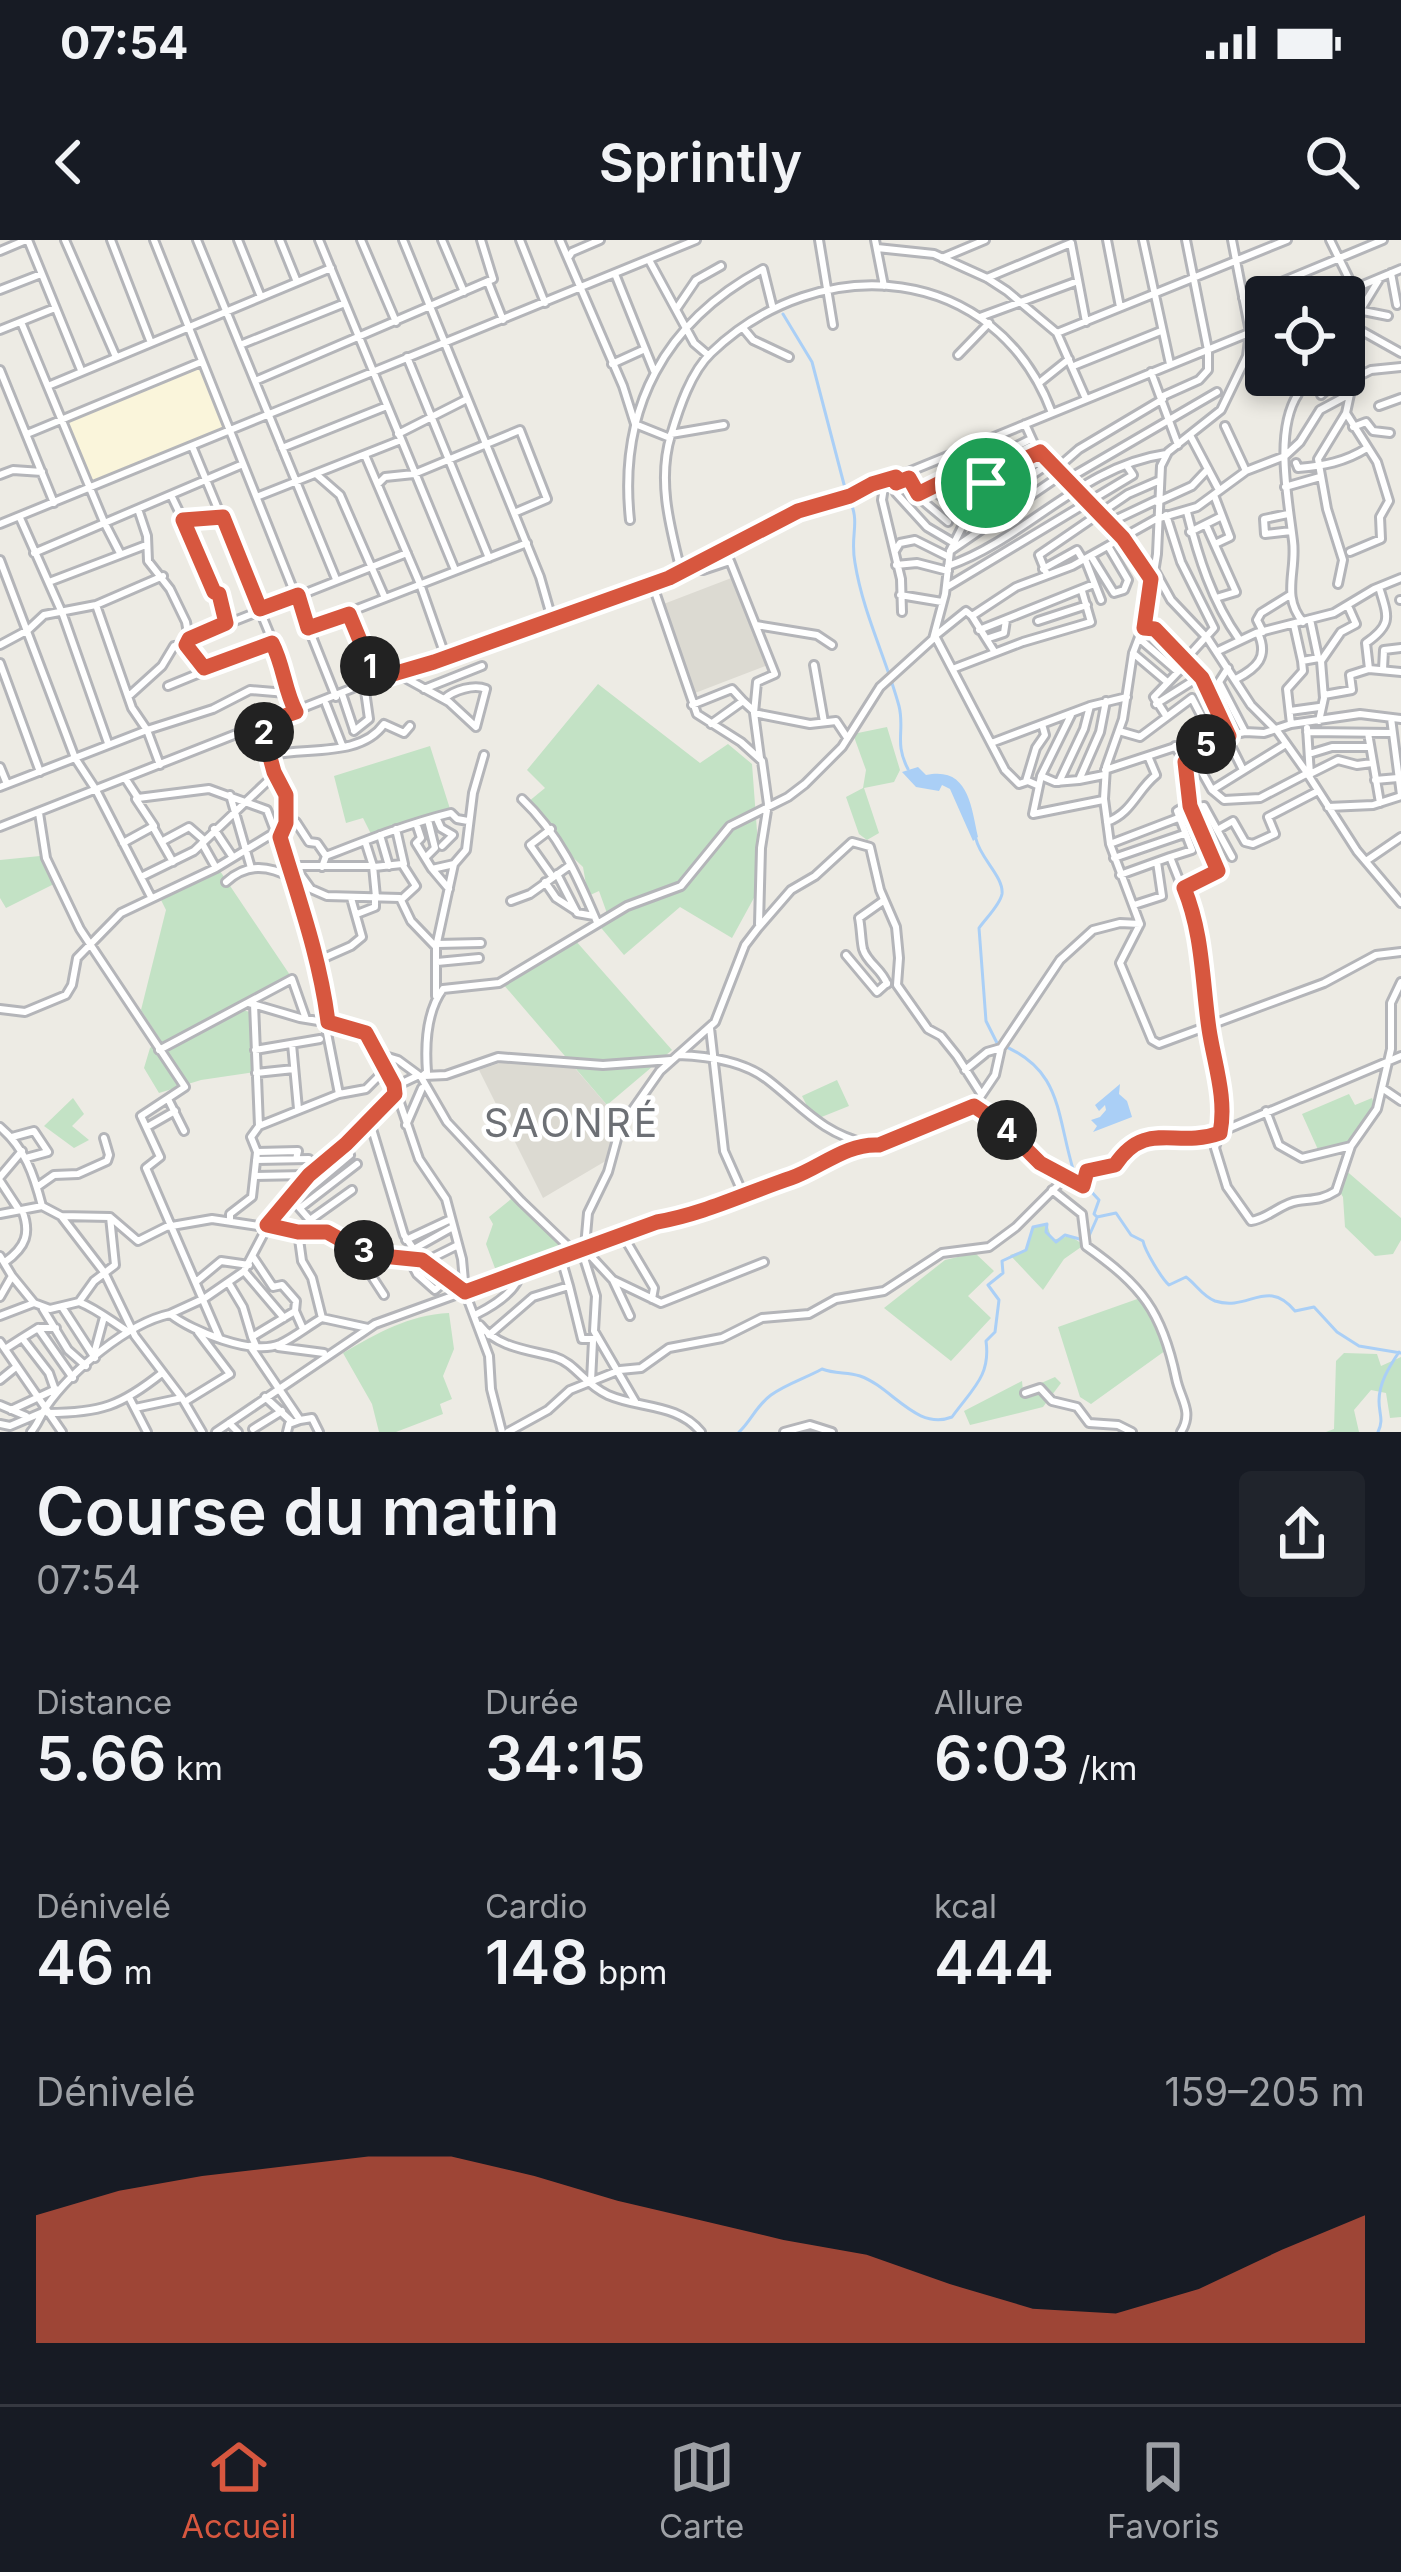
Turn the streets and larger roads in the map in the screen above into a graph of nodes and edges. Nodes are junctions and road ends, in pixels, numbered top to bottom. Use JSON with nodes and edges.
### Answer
{"nodes":[{"id":1,"x":27,"y":240,"type":"edge"},
{"id":2,"x":65,"y":240,"type":"edge"},
{"id":3,"x":110,"y":240,"type":"edge"},
{"id":4,"x":154,"y":240,"type":"edge"},
{"id":5,"x":196,"y":240,"type":"edge"},
{"id":6,"x":238,"y":240,"type":"edge"},
{"id":7,"x":280,"y":240,"type":"edge"},
{"id":8,"x":319,"y":240,"type":"edge"},
{"id":9,"x":361,"y":240,"type":"edge"},
{"id":10,"x":403,"y":240,"type":"edge"},
{"id":11,"x":442,"y":240,"type":"edge"},
{"id":12,"x":481,"y":240,"type":"edge"},
{"id":13,"x":520,"y":240,"type":"edge"},
{"id":14,"x":560,"y":240,"type":"edge"},
{"id":15,"x":600,"y":240,"type":"edge"},
{"id":16,"x":819,"y":240,"type":"edge"},
{"id":17,"x":984,"y":240,"type":"edge"},
{"id":18,"x":1107,"y":240,"type":"edge"},
{"id":19,"x":1143,"y":240,"type":"edge"},
{"id":20,"x":1186,"y":240,"type":"edge"},
{"id":21,"x":1232,"y":240,"type":"edge"},
{"id":22,"x":1287,"y":240,"type":"edge"},
{"id":23,"x":1330,"y":240,"type":"edge"},
{"id":24,"x":1383,"y":240,"type":"edge"},
{"id":25,"x":692,"y":241,"type":"edge"},
{"id":26,"x":1070,"y":242,"type":"edge"},
{"id":27,"x":876,"y":244,"type":"edge"},
{"id":28,"x":927,"y":244,"type":"dead end"},
{"id":29,"x":0,"y":251,"type":"edge"},
{"id":30,"x":938,"y":256,"type":"junction"},
{"id":31,"x":568,"y":258,"type":"junction"},
{"id":32,"x":1339,"y":258,"type":"junction"},
{"id":33,"x":649,"y":260,"type":"junction"},
{"id":34,"x":1236,"y":262,"type":"junction"},
{"id":35,"x":721,"y":266,"type":"dead end"},
{"id":36,"x":331,"y":268,"type":"junction"},
{"id":37,"x":1401,"y":269,"type":"edge"},
{"id":38,"x":1391,"y":273,"type":"junction"},
{"id":39,"x":41,"y":274,"type":"junction"},
{"id":40,"x":615,"y":274,"type":"junction"},
{"id":41,"x":1348,"y":276,"type":"edge"},
{"id":42,"x":987,"y":278,"type":"junction"},
{"id":43,"x":1194,"y":278,"type":"junction"},
{"id":44,"x":1380,"y":278,"type":"junction"},
{"id":45,"x":1078,"y":281,"type":"junction"},
{"id":46,"x":298,"y":282,"type":"junction"},
{"id":47,"x":488,"y":282,"type":"junction"},
{"id":48,"x":1365,"y":284,"type":"edge"},
{"id":49,"x":884,"y":286,"type":"junction"},
{"id":50,"x":828,"y":287,"type":"junction"},
{"id":51,"x":580,"y":288,"type":"junction"},
{"id":52,"x":0,"y":290,"type":"edge"},
{"id":53,"x":464,"y":292,"type":"junction"},
{"id":54,"x":1154,"y":294,"type":"junction"},
{"id":55,"x":261,"y":297,"type":"junction"},
{"id":56,"x":1243,"y":298,"type":"junction"},
{"id":57,"x":1020,"y":301,"type":"junction"},
{"id":58,"x":345,"y":303,"type":"junction"},
{"id":59,"x":544,"y":303,"type":"junction"},
{"id":60,"x":1396,"y":305,"type":"dead end"},
{"id":61,"x":1365,"y":306,"type":"edge"},
{"id":62,"x":429,"y":307,"type":"junction"},
{"id":63,"x":55,"y":308,"type":"junction"},
{"id":64,"x":677,"y":308,"type":"junction"},
{"id":65,"x":1120,"y":308,"type":"junction"},
{"id":66,"x":1245,"y":308,"type":"edge"},
{"id":67,"x":773,"y":309,"type":"junction"},
{"id":68,"x":1365,"y":310,"type":"edge"},
{"id":69,"x":226,"y":311,"type":"junction"},
{"id":70,"x":1388,"y":316,"type":"dead end"},
{"id":71,"x":980,"y":317,"type":"junction"},
{"id":72,"x":503,"y":320,"type":"junction"},
{"id":73,"x":21,"y":322,"type":"junction"},
{"id":74,"x":396,"y":322,"type":"junction"},
{"id":75,"x":1086,"y":322,"type":"junction"},
{"id":76,"x":989,"y":323,"type":"junction"},
{"id":77,"x":687,"y":326,"type":"junction"},
{"id":78,"x":833,"y":326,"type":"dead end"},
{"id":79,"x":188,"y":328,"type":"junction"},
{"id":80,"x":743,"y":328,"type":"junction"},
{"id":81,"x":0,"y":330,"type":"edge"},
{"id":82,"x":1161,"y":331,"type":"junction"},
{"id":83,"x":1057,"y":333,"type":"junction"},
{"id":84,"x":1365,"y":333,"type":"edge"},
{"id":85,"x":1245,"y":334,"type":"edge"},
{"id":86,"x":359,"y":338,"type":"junction"},
{"id":87,"x":151,"y":343,"type":"junction"},
{"id":88,"x":445,"y":343,"type":"junction"},
{"id":89,"x":240,"y":345,"type":"junction"},
{"id":90,"x":645,"y":349,"type":"junction"},
{"id":91,"x":1208,"y":350,"type":"junction"},
{"id":92,"x":1401,"y":353,"type":"edge"},
{"id":93,"x":708,"y":355,"type":"junction"},
{"id":94,"x":958,"y":355,"type":"dead end"},
{"id":95,"x":789,"y":356,"type":"dead end"},
{"id":96,"x":116,"y":357,"type":"junction"},
{"id":97,"x":407,"y":357,"type":"junction"},
{"id":98,"x":1245,"y":360,"type":"edge"},
{"id":99,"x":202,"y":362,"type":"junction"},
{"id":100,"x":1073,"y":362,"type":"junction"},
{"id":101,"x":612,"y":364,"type":"junction"},
{"id":102,"x":1170,"y":364,"type":"junction"},
{"id":103,"x":1401,"y":367,"type":"edge"},
{"id":104,"x":0,"y":370,"type":"edge"},
{"id":105,"x":373,"y":371,"type":"junction"},
{"id":106,"x":82,"y":372,"type":"junction"},
{"id":107,"x":1151,"y":372,"type":"junction"},
{"id":108,"x":655,"y":373,"type":"junction"},
{"id":109,"x":1365,"y":373,"type":"edge"},
{"id":110,"x":1205,"y":376,"type":"junction"},
{"id":111,"x":255,"y":381,"type":"junction"},
{"id":112,"x":1039,"y":382,"type":"junction"},
{"id":113,"x":48,"y":386,"type":"junction"},
{"id":114,"x":1216,"y":392,"type":"junction"},
{"id":115,"x":1297,"y":396,"type":"edge"},
{"id":116,"x":1344,"y":396,"type":"edge"},
{"id":117,"x":1348,"y":396,"type":"edge"},
{"id":118,"x":1162,"y":398,"type":"junction"},
{"id":119,"x":1401,"y":398,"type":"edge"},
{"id":120,"x":466,"y":399,"type":"junction"},
{"id":121,"x":1086,"y":399,"type":"junction"},
{"id":122,"x":1223,"y":404,"type":"junction"},
{"id":123,"x":387,"y":406,"type":"junction"},
{"id":124,"x":1379,"y":406,"type":"dead end"},
{"id":125,"x":1052,"y":413,"type":"junction"},
{"id":126,"x":1346,"y":413,"type":"junction"},
{"id":127,"x":268,"y":416,"type":"junction"},
{"id":128,"x":431,"y":417,"type":"junction"},
{"id":129,"x":61,"y":420,"type":"junction"},
{"id":130,"x":1171,"y":420,"type":"junction"},
{"id":131,"x":635,"y":424,"type":"junction"},
{"id":132,"x":724,"y":424,"type":"dead end"},
{"id":133,"x":1025,"y":424,"type":"junction"},
{"id":134,"x":1225,"y":426,"type":"dead end"},
{"id":135,"x":1353,"y":427,"type":"junction"},
{"id":136,"x":230,"y":430,"type":"junction"},
{"id":137,"x":26,"y":434,"type":"junction"},
{"id":138,"x":1390,"y":434,"type":"dead end"},
{"id":139,"x":670,"y":436,"type":"junction"},
{"id":140,"x":399,"y":437,"type":"junction"},
{"id":141,"x":1191,"y":437,"type":"junction"},
{"id":142,"x":1031,"y":439,"type":"junction"},
{"id":143,"x":982,"y":443,"type":"junction"},
{"id":144,"x":486,"y":444,"type":"junction"},
{"id":145,"x":1178,"y":445,"type":"junction"},
{"id":146,"x":192,"y":446,"type":"junction"},
{"id":147,"x":282,"y":448,"type":"junction"},
{"id":148,"x":1366,"y":448,"type":"junction"},
{"id":149,"x":1040,"y":452,"type":"junction"},
{"id":150,"x":1166,"y":454,"type":"junction"},
{"id":151,"x":365,"y":455,"type":"junction"},
{"id":152,"x":1285,"y":456,"type":"junction"},
{"id":153,"x":448,"y":460,"type":"junction"},
{"id":154,"x":983,"y":462,"type":"junction"},
{"id":155,"x":1296,"y":463,"type":"dead end"},
{"id":156,"x":243,"y":464,"type":"junction"},
{"id":157,"x":926,"y":465,"type":"junction"},
{"id":158,"x":1126,"y":466,"type":"junction"},
{"id":159,"x":1318,"y":467,"type":"junction"},
{"id":160,"x":1208,"y":469,"type":"junction"},
{"id":161,"x":1,"y":471,"type":"edge"},
{"id":162,"x":1246,"y":471,"type":"junction"},
{"id":163,"x":42,"y":472,"type":"junction"},
{"id":164,"x":1058,"y":472,"type":"junction"},
{"id":165,"x":414,"y":473,"type":"junction"},
{"id":166,"x":316,"y":474,"type":"junction"},
{"id":167,"x":958,"y":474,"type":"junction"},
{"id":168,"x":1133,"y":475,"type":"junction"},
{"id":169,"x":1320,"y":477,"type":"junction"},
{"id":170,"x":909,"y":478,"type":"junction"},
{"id":171,"x":207,"y":479,"type":"junction"},
{"id":172,"x":896,"y":480,"type":"junction"},
{"id":173,"x":296,"y":481,"type":"junction"},
{"id":174,"x":886,"y":481,"type":"junction"},
{"id":175,"x":1158,"y":481,"type":"junction"},
{"id":176,"x":944,"y":482,"type":"junction"},
{"id":177,"x":378,"y":484,"type":"junction"},
{"id":178,"x":986,"y":484,"type":"junction"},
{"id":179,"x":1142,"y":487,"type":"junction"},
{"id":180,"x":1286,"y":487,"type":"junction"},
{"id":181,"x":89,"y":488,"type":"junction"},
{"id":182,"x":930,"y":488,"type":"junction"},
{"id":183,"x":1074,"y":489,"type":"junction"},
{"id":184,"x":1216,"y":492,"type":"junction"},
{"id":185,"x":918,"y":494,"type":"junction"},
{"id":186,"x":171,"y":495,"type":"junction"},
{"id":187,"x":257,"y":496,"type":"junction"},
{"id":188,"x":1000,"y":496,"type":"junction"},
{"id":189,"x":1157,"y":501,"type":"junction"},
{"id":190,"x":54,"y":502,"type":"junction"},
{"id":191,"x":1086,"y":502,"type":"junction"},
{"id":192,"x":976,"y":504,"type":"junction"},
{"id":193,"x":138,"y":508,"type":"junction"},
{"id":194,"x":1008,"y":511,"type":"junction"},
{"id":195,"x":1187,"y":512,"type":"junction"},
{"id":196,"x":514,"y":513,"type":"junction"},
{"id":197,"x":1288,"y":514,"type":"junction"},
{"id":198,"x":1098,"y":515,"type":"junction"},
{"id":199,"x":1166,"y":515,"type":"junction"},
{"id":200,"x":1222,"y":516,"type":"junction"},
{"id":201,"x":223,"y":517,"type":"junction"},
{"id":202,"x":20,"y":518,"type":"junction"},
{"id":203,"x":967,"y":518,"type":"junction"},
{"id":204,"x":1119,"y":518,"type":"dead end"},
{"id":205,"x":1156,"y":519,"type":"junction"},
{"id":206,"x":183,"y":520,"type":"junction"},
{"id":207,"x":629,"y":520,"type":"dead end"},
{"id":208,"x":104,"y":522,"type":"junction"},
{"id":209,"x":947,"y":522,"type":"dead end"},
{"id":210,"x":0,"y":524,"type":"edge"},
{"id":211,"x":1206,"y":525,"type":"junction"},
{"id":212,"x":1015,"y":528,"type":"junction"},
{"id":213,"x":1292,"y":531,"type":"junction"},
{"id":214,"x":1190,"y":532,"type":"junction"},
{"id":215,"x":1033,"y":537,"type":"junction"},
{"id":216,"x":1123,"y":538,"type":"junction"},
{"id":217,"x":526,"y":543,"type":"junction"},
{"id":218,"x":146,"y":545,"type":"junction"},
{"id":219,"x":1214,"y":545,"type":"junction"},
{"id":220,"x":1108,"y":546,"type":"junction"},
{"id":221,"x":895,"y":551,"type":"junction"},
{"id":222,"x":1042,"y":552,"type":"junction"},
{"id":223,"x":1350,"y":552,"type":"dead end"},
{"id":224,"x":34,"y":553,"type":"junction"},
{"id":225,"x":120,"y":553,"type":"junction"},
{"id":226,"x":407,"y":553,"type":"junction"},
{"id":227,"x":489,"y":558,"type":"junction"},
{"id":228,"x":950,"y":558,"type":"junction"},
{"id":229,"x":1086,"y":558,"type":"junction"},
{"id":230,"x":0,"y":562,"type":"edge"},
{"id":231,"x":896,"y":565,"type":"junction"},
{"id":232,"x":372,"y":566,"type":"junction"},
{"id":233,"x":455,"y":570,"type":"junction"},
{"id":234,"x":684,"y":570,"type":"junction"},
{"id":235,"x":1045,"y":572,"type":"junction"},
{"id":236,"x":1153,"y":575,"type":"junction"},
{"id":237,"x":163,"y":576,"type":"junction"},
{"id":238,"x":1401,"y":578,"type":"edge"},
{"id":239,"x":336,"y":579,"type":"junction"},
{"id":240,"x":47,"y":583,"type":"junction"},
{"id":241,"x":652,"y":583,"type":"junction"},
{"id":242,"x":420,"y":584,"type":"junction"},
{"id":243,"x":1094,"y":584,"type":"junction"},
{"id":244,"x":1338,"y":584,"type":"dead end"},
{"id":245,"x":946,"y":587,"type":"junction"},
{"id":246,"x":1379,"y":587,"type":"junction"},
{"id":247,"x":1082,"y":591,"type":"junction"},
{"id":248,"x":298,"y":595,"type":"junction"},
{"id":249,"x":900,"y":595,"type":"junction"},
{"id":250,"x":1290,"y":595,"type":"junction"},
{"id":251,"x":385,"y":598,"type":"junction"},
{"id":252,"x":1216,"y":598,"type":"junction"},
{"id":253,"x":1101,"y":599,"type":"dead end"},
{"id":254,"x":943,"y":602,"type":"junction"},
{"id":255,"x":97,"y":605,"type":"junction"},
{"id":256,"x":1087,"y":605,"type":"junction"},
{"id":257,"x":1348,"y":606,"type":"junction"},
{"id":258,"x":260,"y":609,"type":"junction"},
{"id":259,"x":902,"y":612,"type":"dead end"},
{"id":260,"x":63,"y":614,"type":"junction"},
{"id":261,"x":349,"y":614,"type":"junction"},
{"id":262,"x":972,"y":616,"type":"junction"},
{"id":263,"x":552,"y":619,"type":"junction"},
{"id":264,"x":1006,"y":620,"type":"junction"},
{"id":265,"x":1038,"y":621,"type":"dead end"},
{"id":266,"x":1302,"y":622,"type":"junction"},
{"id":267,"x":226,"y":623,"type":"junction"},
{"id":268,"x":1355,"y":624,"type":"junction"},
{"id":269,"x":756,"y":625,"type":"junction"},
{"id":270,"x":308,"y":628,"type":"junction"},
{"id":271,"x":1144,"y":628,"type":"junction"},
{"id":272,"x":28,"y":630,"type":"junction"},
{"id":273,"x":980,"y":630,"type":"junction"},
{"id":274,"x":1260,"y":633,"type":"junction"},
{"id":275,"x":934,"y":638,"type":"junction"},
{"id":276,"x":989,"y":638,"type":"junction"},
{"id":277,"x":1208,"y":639,"type":"junction"},
{"id":278,"x":1239,"y":639,"type":"junction"},
{"id":279,"x":1141,"y":640,"type":"junction"},
{"id":280,"x":187,"y":642,"type":"junction"},
{"id":281,"x":272,"y":643,"type":"junction"},
{"id":282,"x":1366,"y":643,"type":"junction"},
{"id":283,"x":832,"y":644,"type":"dead end"},
{"id":284,"x":0,"y":645,"type":"edge"},
{"id":285,"x":1401,"y":648,"type":"edge"},
{"id":286,"x":994,"y":652,"type":"junction"},
{"id":287,"x":1216,"y":652,"type":"junction"},
{"id":288,"x":1133,"y":653,"type":"junction"},
{"id":289,"x":446,"y":658,"type":"junction"},
{"id":290,"x":1320,"y":659,"type":"junction"},
{"id":291,"x":1186,"y":662,"type":"junction"},
{"id":292,"x":1302,"y":662,"type":"junction"},
{"id":293,"x":0,"y":663,"type":"edge"},
{"id":294,"x":814,"y":664,"type":"dead end"},
{"id":295,"x":482,"y":666,"type":"dead end"},
{"id":296,"x":204,"y":668,"type":"junction"},
{"id":297,"x":954,"y":668,"type":"junction"},
{"id":298,"x":1228,"y":668,"type":"junction"},
{"id":299,"x":1369,"y":669,"type":"junction"},
{"id":300,"x":1383,"y":669,"type":"junction"},
{"id":301,"x":1178,"y":672,"type":"junction"},
{"id":302,"x":1401,"y":672,"type":"edge"},
{"id":303,"x":398,"y":674,"type":"junction"},
{"id":304,"x":1201,"y":676,"type":"junction"},
{"id":305,"x":3,"y":678,"type":"edge"},
{"id":306,"x":376,"y":679,"type":"junction"},
{"id":307,"x":1236,"y":679,"type":"junction"},
{"id":308,"x":1166,"y":681,"type":"junction"},
{"id":309,"x":1219,"y":682,"type":"junction"},
{"id":310,"x":364,"y":684,"type":"junction"},
{"id":311,"x":168,"y":686,"type":"dead end"},
{"id":312,"x":1206,"y":688,"type":"junction"},
{"id":313,"x":424,"y":689,"type":"junction"},
{"id":314,"x":286,"y":694,"type":"junction"},
{"id":315,"x":130,"y":695,"type":"junction"},
{"id":316,"x":339,"y":695,"type":"junction"},
{"id":317,"x":1324,"y":695,"type":"junction"},
{"id":318,"x":1127,"y":697,"type":"junction"},
{"id":319,"x":444,"y":699,"type":"junction"},
{"id":320,"x":1106,"y":700,"type":"junction"},
{"id":321,"x":743,"y":701,"type":"junction"},
{"id":322,"x":325,"y":702,"type":"junction"},
{"id":323,"x":1156,"y":704,"type":"junction"},
{"id":324,"x":692,"y":705,"type":"junction"},
{"id":325,"x":1090,"y":707,"type":"junction"},
{"id":326,"x":1319,"y":707,"type":"junction"},
{"id":327,"x":1290,"y":711,"type":"junction"},
{"id":328,"x":296,"y":712,"type":"junction"},
{"id":329,"x":754,"y":712,"type":"junction"},
{"id":330,"x":1072,"y":713,"type":"junction"},
{"id":331,"x":1106,"y":714,"type":"junction"},
{"id":332,"x":1166,"y":715,"type":"junction"},
{"id":333,"x":1391,"y":718,"type":"junction"},
{"id":334,"x":1401,"y":719,"type":"edge"},
{"id":335,"x":1318,"y":721,"type":"junction"},
{"id":336,"x":824,"y":722,"type":"junction"},
{"id":337,"x":1308,"y":722,"type":"junction"},
{"id":338,"x":1042,"y":723,"type":"junction"},
{"id":339,"x":261,"y":724,"type":"junction"},
{"id":340,"x":711,"y":724,"type":"junction"},
{"id":341,"x":1291,"y":724,"type":"junction"},
{"id":342,"x":410,"y":726,"type":"dead end"},
{"id":343,"x":1275,"y":729,"type":"junction"},
{"id":344,"x":147,"y":730,"type":"junction"},
{"id":345,"x":354,"y":730,"type":"junction"},
{"id":346,"x":1119,"y":731,"type":"junction"},
{"id":347,"x":1307,"y":732,"type":"junction"},
{"id":348,"x":1245,"y":733,"type":"junction"},
{"id":349,"x":1368,"y":733,"type":"junction"},
{"id":350,"x":1392,"y":733,"type":"junction"},
{"id":351,"x":846,"y":736,"type":"junction"},
{"id":352,"x":1227,"y":736,"type":"junction"},
{"id":353,"x":1209,"y":739,"type":"junction"},
{"id":354,"x":357,"y":742,"type":"junction"},
{"id":355,"x":993,"y":743,"type":"junction"},
{"id":356,"x":1286,"y":744,"type":"junction"},
{"id":357,"x":109,"y":745,"type":"junction"},
{"id":358,"x":342,"y":745,"type":"junction"},
{"id":359,"x":1175,"y":746,"type":"junction"},
{"id":360,"x":1369,"y":747,"type":"junction"},
{"id":361,"x":1309,"y":754,"type":"junction"},
{"id":362,"x":272,"y":755,"type":"junction"},
{"id":363,"x":484,"y":755,"type":"dead end"},
{"id":364,"x":1148,"y":756,"type":"junction"},
{"id":365,"x":75,"y":758,"type":"junction"},
{"id":366,"x":760,"y":758,"type":"junction"},
{"id":367,"x":1190,"y":760,"type":"junction"},
{"id":368,"x":1372,"y":763,"type":"junction"},
{"id":369,"x":160,"y":765,"type":"junction"},
{"id":370,"x":0,"y":767,"type":"edge"},
{"id":371,"x":1243,"y":770,"type":"junction"},
{"id":372,"x":40,"y":772,"type":"junction"},
{"id":373,"x":274,"y":772,"type":"junction"},
{"id":374,"x":1105,"y":772,"type":"junction"},
{"id":375,"x":1309,"y":775,"type":"junction"},
{"id":376,"x":1041,"y":776,"type":"junction"},
{"id":377,"x":125,"y":778,"type":"junction"},
{"id":378,"x":1398,"y":778,"type":"junction"},
{"id":379,"x":1079,"y":780,"type":"junction"},
{"id":380,"x":1375,"y":780,"type":"junction"},
{"id":381,"x":1025,"y":781,"type":"junction"},
{"id":382,"x":1059,"y":782,"type":"junction"},
{"id":383,"x":1037,"y":785,"type":"junction"},
{"id":384,"x":3,"y":786,"type":"edge"},
{"id":385,"x":96,"y":790,"type":"junction"},
{"id":386,"x":1213,"y":790,"type":"junction"},
{"id":387,"x":1318,"y":791,"type":"junction"},
{"id":388,"x":230,"y":795,"type":"junction"},
{"id":389,"x":1401,"y":795,"type":"edge"},
{"id":390,"x":135,"y":797,"type":"junction"},
{"id":391,"x":522,"y":799,"type":"dead end"},
{"id":392,"x":1104,"y":799,"type":"junction"},
{"id":393,"x":248,"y":801,"type":"junction"},
{"id":394,"x":1380,"y":803,"type":"junction"},
{"id":395,"x":768,"y":804,"type":"junction"},
{"id":396,"x":1190,"y":807,"type":"junction"},
{"id":397,"x":1328,"y":807,"type":"junction"},
{"id":398,"x":38,"y":813,"type":"junction"},
{"id":399,"x":233,"y":815,"type":"junction"},
{"id":400,"x":1178,"y":818,"type":"junction"},
{"id":401,"x":286,"y":820,"type":"junction"},
{"id":402,"x":428,"y":820,"type":"junction"},
{"id":403,"x":468,"y":820,"type":"junction"},
{"id":404,"x":1107,"y":822,"type":"junction"},
{"id":405,"x":416,"y":823,"type":"junction"},
{"id":406,"x":0,"y":827,"type":"edge"},
{"id":407,"x":153,"y":827,"type":"junction"},
{"id":408,"x":214,"y":829,"type":"junction"},
{"id":409,"x":396,"y":829,"type":"junction"},
{"id":410,"x":550,"y":829,"type":"junction"},
{"id":411,"x":1217,"y":830,"type":"junction"},
{"id":412,"x":452,"y":833,"type":"junction"},
{"id":413,"x":278,"y":834,"type":"junction"},
{"id":414,"x":380,"y":834,"type":"junction"},
{"id":415,"x":1184,"y":834,"type":"junction"},
{"id":416,"x":1401,"y":837,"type":"edge"},
{"id":417,"x":163,"y":841,"type":"junction"},
{"id":418,"x":203,"y":841,"type":"junction"},
{"id":419,"x":365,"y":841,"type":"junction"},
{"id":420,"x":122,"y":843,"type":"junction"},
{"id":421,"x":466,"y":844,"type":"junction"},
{"id":422,"x":1110,"y":844,"type":"junction"},
{"id":423,"x":442,"y":846,"type":"dead end"},
{"id":424,"x":1208,"y":846,"type":"junction"},
{"id":425,"x":352,"y":849,"type":"junction"},
{"id":426,"x":1192,"y":850,"type":"junction"},
{"id":427,"x":245,"y":852,"type":"junction"},
{"id":428,"x":286,"y":856,"type":"junction"},
{"id":429,"x":326,"y":856,"type":"junction"},
{"id":430,"x":427,"y":856,"type":"junction"},
{"id":431,"x":1170,"y":856,"type":"junction"},
{"id":432,"x":233,"y":857,"type":"junction"},
{"id":433,"x":1232,"y":857,"type":"dead end"},
{"id":434,"x":1114,"y":858,"type":"junction"},
{"id":435,"x":1366,"y":861,"type":"junction"},
{"id":436,"x":173,"y":862,"type":"junction"},
{"id":437,"x":1157,"y":862,"type":"junction"},
{"id":438,"x":404,"y":864,"type":"junction"},
{"id":439,"x":454,"y":864,"type":"junction"},
{"id":440,"x":570,"y":865,"type":"junction"},
{"id":441,"x":295,"y":866,"type":"junction"},
{"id":442,"x":357,"y":866,"type":"junction"},
{"id":443,"x":389,"y":866,"type":"junction"},
{"id":444,"x":322,"y":867,"type":"junction"},
{"id":445,"x":374,"y":867,"type":"junction"},
{"id":446,"x":216,"y":868,"type":"junction"},
{"id":447,"x":251,"y":868,"type":"junction"},
{"id":448,"x":433,"y":870,"type":"junction"},
{"id":449,"x":1120,"y":874,"type":"junction"},
{"id":450,"x":142,"y":877,"type":"junction"},
{"id":451,"x":551,"y":877,"type":"junction"},
{"id":452,"x":292,"y":878,"type":"junction"},
{"id":453,"x":226,"y":882,"type":"dead end"},
{"id":454,"x":1184,"y":888,"type":"junction"},
{"id":455,"x":449,"y":889,"type":"junction"},
{"id":456,"x":151,"y":897,"type":"junction"},
{"id":457,"x":376,"y":897,"type":"junction"},
{"id":458,"x":351,"y":898,"type":"junction"},
{"id":459,"x":401,"y":899,"type":"junction"},
{"id":460,"x":884,"y":901,"type":"junction"},
{"id":461,"x":511,"y":902,"type":"dead end"},
{"id":462,"x":1401,"y":903,"type":"edge"},
{"id":463,"x":1134,"y":905,"type":"junction"},
{"id":464,"x":576,"y":911,"type":"junction"},
{"id":465,"x":357,"y":914,"type":"junction"},
{"id":466,"x":596,"y":919,"type":"junction"},
{"id":467,"x":1140,"y":924,"type":"junction"},
{"id":468,"x":758,"y":928,"type":"junction"},
{"id":469,"x":481,"y":943,"type":"dead end"},
{"id":470,"x":92,"y":944,"type":"junction"},
{"id":471,"x":436,"y":946,"type":"junction"},
{"id":472,"x":1401,"y":952,"type":"edge"},
{"id":473,"x":845,"y":955,"type":"dead end"},
{"id":474,"x":479,"y":958,"type":"dead end"},
{"id":475,"x":317,"y":961,"type":"junction"},
{"id":476,"x":436,"y":962,"type":"junction"},
{"id":477,"x":897,"y":978,"type":"junction"},
{"id":478,"x":1401,"y":982,"type":"edge"},
{"id":479,"x":887,"y":983,"type":"junction"},
{"id":480,"x":436,"y":999,"type":"junction"},
{"id":481,"x":252,"y":1004,"type":"junction"},
{"id":482,"x":0,"y":1009,"type":"edge"},
{"id":483,"x":306,"y":1019,"type":"junction"},
{"id":484,"x":328,"y":1022,"type":"junction"},
{"id":485,"x":1208,"y":1023,"type":"junction"},
{"id":486,"x":710,"y":1028,"type":"junction"},
{"id":487,"x":320,"y":1039,"type":"dead end"},
{"id":488,"x":292,"y":1044,"type":"junction"},
{"id":489,"x":1000,"y":1048,"type":"junction"},
{"id":490,"x":159,"y":1050,"type":"junction"},
{"id":491,"x":255,"y":1050,"type":"junction"},
{"id":492,"x":378,"y":1054,"type":"junction"},
{"id":493,"x":1401,"y":1056,"type":"edge"},
{"id":494,"x":676,"y":1057,"type":"junction"},
{"id":495,"x":715,"y":1058,"type":"junction"},
{"id":496,"x":1388,"y":1062,"type":"junction"},
{"id":497,"x":294,"y":1069,"type":"junction"},
{"id":498,"x":385,"y":1070,"type":"junction"},
{"id":499,"x":965,"y":1070,"type":"junction"},
{"id":500,"x":256,"y":1073,"type":"junction"},
{"id":501,"x":422,"y":1079,"type":"junction"},
{"id":502,"x":1382,"y":1088,"type":"junction"},
{"id":503,"x":980,"y":1093,"type":"junction"},
{"id":504,"x":339,"y":1094,"type":"junction"},
{"id":505,"x":395,"y":1094,"type":"junction"},
{"id":506,"x":168,"y":1099,"type":"junction"},
{"id":507,"x":1401,"y":1101,"type":"edge"},
{"id":508,"x":974,"y":1106,"type":"junction"},
{"id":509,"x":298,"y":1109,"type":"junction"},
{"id":510,"x":175,"y":1111,"type":"junction"},
{"id":511,"x":1266,"y":1111,"type":"junction"},
{"id":512,"x":369,"y":1119,"type":"junction"},
{"id":513,"x":406,"y":1125,"type":"junction"},
{"id":514,"x":259,"y":1126,"type":"junction"},
{"id":515,"x":0,"y":1127,"type":"edge"},
{"id":516,"x":147,"y":1127,"type":"junction"},
{"id":517,"x":184,"y":1131,"type":"dead end"},
{"id":518,"x":1220,"y":1133,"type":"junction"},
{"id":519,"x":12,"y":1137,"type":"junction"},
{"id":520,"x":104,"y":1138,"type":"dead end"},
{"id":521,"x":868,"y":1144,"type":"junction"},
{"id":522,"x":345,"y":1145,"type":"junction"},
{"id":523,"x":1351,"y":1146,"type":"junction"},
{"id":524,"x":24,"y":1155,"type":"junction"},
{"id":525,"x":257,"y":1156,"type":"junction"},
{"id":526,"x":309,"y":1159,"type":"dead end"},
{"id":527,"x":357,"y":1163,"type":"dead end"},
{"id":528,"x":309,"y":1175,"type":"junction"},
{"id":529,"x":254,"y":1177,"type":"junction"},
{"id":530,"x":1065,"y":1178,"type":"junction"},
{"id":531,"x":0,"y":1179,"type":"edge"},
{"id":532,"x":38,"y":1187,"type":"junction"},
{"id":533,"x":352,"y":1190,"type":"dead end"},
{"id":534,"x":1052,"y":1190,"type":"junction"},
{"id":535,"x":9,"y":1193,"type":"junction"},
{"id":536,"x":291,"y":1194,"type":"junction"},
{"id":537,"x":744,"y":1196,"type":"junction"},
{"id":538,"x":0,"y":1198,"type":"edge"},
{"id":539,"x":42,"y":1206,"type":"junction"},
{"id":540,"x":300,"y":1208,"type":"junction"},
{"id":541,"x":20,"y":1210,"type":"junction"},
{"id":542,"x":0,"y":1214,"type":"edge"},
{"id":543,"x":61,"y":1216,"type":"junction"},
{"id":544,"x":110,"y":1217,"type":"junction"},
{"id":545,"x":230,"y":1221,"type":"junction"},
{"id":546,"x":452,"y":1223,"type":"junction"},
{"id":547,"x":267,"y":1225,"type":"junction"},
{"id":548,"x":173,"y":1226,"type":"junction"},
{"id":549,"x":298,"y":1232,"type":"junction"},
{"id":550,"x":622,"y":1234,"type":"junction"},
{"id":551,"x":406,"y":1240,"type":"junction"},
{"id":552,"x":458,"y":1245,"type":"junction"},
{"id":553,"x":352,"y":1246,"type":"junction"},
{"id":554,"x":585,"y":1250,"type":"junction"},
{"id":555,"x":573,"y":1251,"type":"junction"},
{"id":556,"x":411,"y":1254,"type":"junction"},
{"id":557,"x":560,"y":1256,"type":"junction"},
{"id":558,"x":3,"y":1259,"type":"edge"},
{"id":559,"x":423,"y":1261,"type":"junction"},
{"id":560,"x":764,"y":1262,"type":"dead end"},
{"id":561,"x":248,"y":1264,"type":"junction"},
{"id":562,"x":521,"y":1270,"type":"junction"},
{"id":563,"x":104,"y":1272,"type":"junction"},
{"id":564,"x":11,"y":1276,"type":"junction"},
{"id":565,"x":448,"y":1279,"type":"junction"},
{"id":566,"x":613,"y":1280,"type":"junction"},
{"id":567,"x":197,"y":1281,"type":"junction"},
{"id":568,"x":228,"y":1282,"type":"junction"},
{"id":569,"x":569,"y":1286,"type":"junction"},
{"id":570,"x":465,"y":1292,"type":"junction"},
{"id":571,"x":313,"y":1293,"type":"junction"},
{"id":572,"x":383,"y":1295,"type":"dead end"},
{"id":573,"x":0,"y":1297,"type":"edge"},
{"id":574,"x":205,"y":1298,"type":"junction"},
{"id":575,"x":651,"y":1300,"type":"junction"},
{"id":576,"x":79,"y":1302,"type":"junction"},
{"id":577,"x":34,"y":1303,"type":"junction"},
{"id":578,"x":296,"y":1306,"type":"junction"},
{"id":579,"x":62,"y":1307,"type":"junction"},
{"id":580,"x":43,"y":1309,"type":"junction"},
{"id":581,"x":1,"y":1313,"type":"edge"},
{"id":582,"x":170,"y":1314,"type":"junction"},
{"id":583,"x":630,"y":1316,"type":"dead end"},
{"id":584,"x":104,"y":1317,"type":"junction"},
{"id":585,"x":284,"y":1318,"type":"junction"},
{"id":586,"x":322,"y":1318,"type":"junction"},
{"id":587,"x":477,"y":1318,"type":"junction"},
{"id":588,"x":38,"y":1328,"type":"junction"},
{"id":589,"x":56,"y":1328,"type":"junction"},
{"id":590,"x":368,"y":1328,"type":"junction"},
{"id":591,"x":303,"y":1329,"type":"junction"},
{"id":592,"x":133,"y":1332,"type":"junction"},
{"id":593,"x":198,"y":1332,"type":"junction"},
{"id":594,"x":489,"y":1335,"type":"junction"},
{"id":595,"x":594,"y":1335,"type":"junction"},
{"id":596,"x":219,"y":1336,"type":"junction"},
{"id":597,"x":22,"y":1338,"type":"junction"},
{"id":598,"x":252,"y":1343,"type":"junction"},
{"id":599,"x":2,"y":1346,"type":"edge"},
{"id":600,"x":274,"y":1347,"type":"junction"},
{"id":601,"x":328,"y":1354,"type":"junction"},
{"id":602,"x":94,"y":1357,"type":"junction"},
{"id":603,"x":86,"y":1366,"type":"junction"},
{"id":604,"x":17,"y":1367,"type":"junction"},
{"id":605,"x":620,"y":1370,"type":"junction"},
{"id":606,"x":162,"y":1373,"type":"junction"},
{"id":607,"x":74,"y":1378,"type":"junction"},
{"id":608,"x":0,"y":1380,"type":"edge"},
{"id":609,"x":588,"y":1382,"type":"junction"},
{"id":610,"x":65,"y":1385,"type":"junction"},
{"id":611,"x":280,"y":1387,"type":"junction"},
{"id":612,"x":55,"y":1390,"type":"junction"},
{"id":613,"x":1024,"y":1393,"type":"dead end"},
{"id":614,"x":35,"y":1397,"type":"junction"},
{"id":615,"x":265,"y":1397,"type":"junction"},
{"id":616,"x":130,"y":1399,"type":"junction"},
{"id":617,"x":183,"y":1400,"type":"junction"},
{"id":618,"x":636,"y":1403,"type":"junction"},
{"id":619,"x":0,"y":1405,"type":"edge"},
{"id":620,"x":135,"y":1408,"type":"junction"},
{"id":621,"x":11,"y":1410,"type":"junction"},
{"id":622,"x":282,"y":1411,"type":"junction"},
{"id":623,"x":45,"y":1412,"type":"junction"},
{"id":624,"x":26,"y":1416,"type":"junction"},
{"id":625,"x":296,"y":1421,"type":"junction"},
{"id":626,"x":229,"y":1423,"type":"junction"},
{"id":627,"x":6,"y":1427,"type":"edge"},
{"id":628,"x":254,"y":1431,"type":"edge"},
{"id":629,"x":31,"y":1432,"type":"edge"},
{"id":630,"x":62,"y":1432,"type":"edge"},
{"id":631,"x":147,"y":1432,"type":"edge"},
{"id":632,"x":202,"y":1432,"type":"edge"},
{"id":633,"x":216,"y":1432,"type":"edge"},
{"id":634,"x":238,"y":1432,"type":"edge"},
{"id":635,"x":287,"y":1432,"type":"edge"},
{"id":636,"x":319,"y":1432,"type":"edge"},
{"id":637,"x":505,"y":1432,"type":"edge"},
{"id":638,"x":701,"y":1432,"type":"edge"},
{"id":639,"x":784,"y":1432,"type":"edge"},
{"id":640,"x":832,"y":1432,"type":"edge"},
{"id":641,"x":1132,"y":1432,"type":"edge"},
{"id":642,"x":1181,"y":1432,"type":"edge"}],
"edges":[{"from":1,"to":29,"type":"street"},
{"from":1,"to":39,"type":"street"},
{"from":2,"to":96,"type":"street"},
{"from":3,"to":87,"type":"street"},
{"from":4,"to":79,"type":"street"},
{"from":5,"to":69,"type":"street"},
{"from":6,"to":55,"type":"street"},
{"from":7,"to":46,"type":"street"},
{"from":8,"to":36,"type":"street"},
{"from":9,"to":74,"type":"street"},
{"from":10,"to":62,"type":"street"},
{"from":11,"to":53,"type":"street"},
{"from":12,"to":47,"type":"street"},
{"from":13,"to":59,"type":"street"},
{"from":14,"to":31,"type":"street"},
{"from":15,"to":31,"type":"street"},
{"from":16,"to":50,"type":"street"},
{"from":17,"to":30,"type":"street"},
{"from":18,"to":65,"type":"street"},
{"from":19,"to":54,"type":"street"},
{"from":20,"to":43,"type":"street"},
{"from":21,"to":34,"type":"street"},
{"from":22,"to":34,"type":"street"},
{"from":23,"to":32,"type":"street"},
{"from":24,"to":32,"type":"street"},
{"from":25,"to":33,"type":"street"},
{"from":26,"to":42,"type":"street"},
{"from":26,"to":45,"type":"street"},
{"from":27,"to":30,"type":"street"},
{"from":27,"to":49,"type":"street"},
{"from":28,"to":30,"type":"street"},
{"from":30,"to":42,"type":"street"},
{"from":31,"to":51,"type":"street"},
{"from":32,"to":41,"type":"street"},
{"from":32,"to":56,"type":"street"},
{"from":33,"to":40,"type":"street"},
{"from":33,"to":64,"type":"street"},
{"from":34,"to":43,"type":"street"},
{"from":34,"to":56,"type":"street"},
{"from":35,"to":64,"type":"street"},
{"from":36,"to":46,"type":"street"},
{"from":36,"to":58,"type":"street"},
{"from":37,"to":38,"type":"street"},
{"from":38,"to":44,"type":"street"},
{"from":38,"to":60,"type":"street"},
{"from":39,"to":52,"type":"street"},
{"from":39,"to":63,"type":"street"},
{"from":40,"to":51,"type":"street"},
{"from":40,"to":90,"type":"street"},
{"from":42,"to":57,"type":"street"},
{"from":43,"to":54,"type":"street"},
{"from":43,"to":91,"type":"street"},
{"from":44,"to":48,"type":"street"},
{"from":44,"to":61,"type":"street"},
{"from":45,"to":57,"type":"street"},
{"from":45,"to":75,"type":"street"},
{"from":46,"to":55,"type":"street"},
{"from":47,"to":53,"type":"street"},
{"from":47,"to":72,"type":"street"},
{"from":49,"to":50,"type":"street"},
{"from":49,"to":71,"type":"street"},
{"from":50,"to":67,"type":"street"},
{"from":50,"to":78,"type":"street"},
{"from":51,"to":59,"type":"street"},
{"from":51,"to":101,"type":"street"},
{"from":53,"to":62,"type":"street"},
{"from":54,"to":65,"type":"street"},
{"from":54,"to":82,"type":"street"},
{"from":55,"to":69,"type":"street"},
{"from":56,"to":66,"type":"street"},
{"from":57,"to":71,"type":"street"},
{"from":57,"to":83,"type":"street"},
{"from":58,"to":86,"type":"street"},
{"from":58,"to":89,"type":"street"},
{"from":59,"to":72,"type":"street"},
{"from":62,"to":74,"type":"street"},
{"from":62,"to":88,"type":"street"},
{"from":63,"to":73,"type":"street"},
{"from":63,"to":106,"type":"street"},
{"from":64,"to":77,"type":"street"},
{"from":65,"to":75,"type":"street"},
{"from":67,"to":77,"type":"street"},
{"from":67,"to":80,"type":"street"},
{"from":68,"to":70,"type":"street"},
{"from":69,"to":79,"type":"street"},
{"from":69,"to":89,"type":"street"},
{"from":71,"to":76,"type":"street"},
{"from":72,"to":88,"type":"street"},
{"from":73,"to":81,"type":"street"},
{"from":73,"to":113,"type":"street"},
{"from":74,"to":86,"type":"street"},
{"from":75,"to":83,"type":"street"},
{"from":76,"to":94,"type":"street"},
{"from":76,"to":112,"type":"street"},
{"from":77,"to":93,"type":"street"},
{"from":77,"to":108,"type":"street"},
{"from":79,"to":87,"type":"street"},
{"from":79,"to":99,"type":"street"},
{"from":80,"to":93,"type":"street"},
{"from":80,"to":95,"type":"street"},
{"from":82,"to":100,"type":"street"},
{"from":82,"to":102,"type":"street"},
{"from":83,"to":100,"type":"street"},
{"from":84,"to":92,"type":"street"},
{"from":85,"to":91,"type":"street"},
{"from":86,"to":105,"type":"street"},
{"from":86,"to":111,"type":"street"},
{"from":87,"to":96,"type":"street"},
{"from":88,"to":97,"type":"street"},
{"from":88,"to":120,"type":"street"},
{"from":89,"to":111,"type":"street"},
{"from":90,"to":101,"type":"street"},
{"from":90,"to":108,"type":"street"},
{"from":91,"to":102,"type":"street"},
{"from":91,"to":110,"type":"street"},
{"from":93,"to":139,"type":"street"},
{"from":96,"to":106,"type":"street"},
{"from":97,"to":105,"type":"street"},
{"from":97,"to":128,"type":"street"},
{"from":98,"to":122,"type":"street"},
{"from":99,"to":129,"type":"street"},
{"from":99,"to":136,"type":"street"},
{"from":100,"to":112,"type":"street"},
{"from":100,"to":121,"type":"street"},
{"from":101,"to":131,"type":"street"},
{"from":102,"to":107,"type":"street"},
{"from":103,"to":109,"type":"street"},
{"from":104,"to":137,"type":"street"},
{"from":105,"to":123,"type":"street"},
{"from":105,"to":127,"type":"street"},
{"from":106,"to":113,"type":"street"},
{"from":107,"to":118,"type":"street"},
{"from":107,"to":121,"type":"street"},
{"from":108,"to":131,"type":"street"},
{"from":110,"to":114,"type":"street"},
{"from":110,"to":118,"type":"street"},
{"from":111,"to":127,"type":"street"},
{"from":112,"to":125,"type":"street"},
{"from":113,"to":129,"type":"street"},
{"from":114,"to":122,"type":"street"},
{"from":114,"to":130,"type":"street"},
{"from":115,"to":152,"type":"street"},
{"from":116,"to":152,"type":"street"},
{"from":117,"to":126,"type":"street"},
{"from":118,"to":130,"type":"street"},
{"from":118,"to":164,"type":"street"},
{"from":119,"to":124,"type":"street"},
{"from":120,"to":128,"type":"street"},
{"from":120,"to":144,"type":"street"},
{"from":121,"to":125,"type":"street"},
{"from":122,"to":141,"type":"street"},
{"from":123,"to":140,"type":"street"},
{"from":123,"to":147,"type":"street"},
{"from":125,"to":133,"type":"street"},
{"from":126,"to":135,"type":"street"},
{"from":126,"to":159,"type":"street"},
{"from":127,"to":136,"type":"street"},
{"from":127,"to":147,"type":"street"},
{"from":128,"to":140,"type":"street"},
{"from":128,"to":153,"type":"street"},
{"from":129,"to":137,"type":"street"},
{"from":129,"to":181,"type":"street"},
{"from":130,"to":145,"type":"street"},
{"from":130,"to":164,"type":"street"},
{"from":131,"to":139,"type":"street"},
{"from":131,"to":207,"type":"street"},
{"from":132,"to":139,"type":"street"},
{"from":133,"to":142,"type":"street"},
{"from":133,"to":143,"type":"street"},
{"from":134,"to":162,"type":"street"},
{"from":135,"to":138,"type":"street"},
{"from":135,"to":148,"type":"street"},
{"from":136,"to":146,"type":"street"},
{"from":136,"to":156,"type":"street"},
{"from":137,"to":163,"type":"street"},
{"from":139,"to":234,"type":"street"},
{"from":140,"to":151,"type":"street"},
{"from":140,"to":165,"type":"street"},
{"from":141,"to":145,"type":"street"},
{"from":141,"to":160,"type":"street"},
{"from":142,"to":149,"type":"street"},
{"from":142,"to":154,"type":"street"},
{"from":143,"to":154,"type":"street"},
{"from":143,"to":157,"type":"street"},
{"from":144,"to":153,"type":"street"},
{"from":144,"to":196,"type":"street"},
{"from":144,"to":196,"type":"street"},
{"from":145,"to":150,"type":"street"},
{"from":146,"to":171,"type":"street"},
{"from":146,"to":181,"type":"street"},
{"from":147,"to":173,"type":"street"},
{"from":148,"to":159,"type":"street"},
{"from":148,"to":223,"type":"street"},
{"from":149,"to":164,"type":"street"},
{"from":149,"to":178,"type":"street"},
{"from":150,"to":158,"type":"street"},
{"from":150,"to":175,"type":"street"},
{"from":151,"to":166,"type":"street"},
{"from":151,"to":177,"type":"street"},
{"from":152,"to":162,"type":"street"},
{"from":152,"to":180,"type":"street"},
{"from":153,"to":165,"type":"street"},
{"from":153,"to":227,"type":"street"},
{"from":154,"to":167,"type":"street"},
{"from":154,"to":178,"type":"street"},
{"from":155,"to":159,"type":"street"},
{"from":156,"to":171,"type":"street"},
{"from":156,"to":187,"type":"street"},
{"from":157,"to":170,"type":"street"},
{"from":157,"to":172,"type":"street"},
{"from":158,"to":168,"type":"street"},
{"from":158,"to":183,"type":"street"},
{"from":159,"to":169,"type":"street"},
{"from":160,"to":184,"type":"street"},
{"from":160,"to":189,"type":"street"},
{"from":161,"to":163,"type":"street"},
{"from":162,"to":184,"type":"street"},
{"from":163,"to":190,"type":"street"},
{"from":164,"to":183,"type":"street"},
{"from":164,"to":188,"type":"street"},
{"from":164,"to":194,"type":"street"},
{"from":165,"to":177,"type":"street"},
{"from":165,"to":233,"type":"street"},
{"from":166,"to":173,"type":"street"},
{"from":166,"to":232,"type":"street"},
{"from":167,"to":176,"type":"street"},
{"from":167,"to":178,"type":"street"},
{"from":168,"to":179,"type":"street"},
{"from":168,"to":191,"type":"street"},
{"from":169,"to":180,"type":"street"},
{"from":169,"to":244,"type":"street"},
{"from":170,"to":172,"type":"street"},
{"from":170,"to":185,"type":"street"},
{"from":171,"to":186,"type":"street"},
{"from":171,"to":201,"type":"street"},
{"from":172,"to":174,"type":"street"},
{"from":172,"to":228,"type":"street"},
{"from":173,"to":187,"type":"street"},
{"from":173,"to":239,"type":"street"},
{"from":174,"to":221,"type":"street"},
{"from":174,"to":234,"type":"street"},
{"from":175,"to":179,"type":"street"},
{"from":175,"to":189,"type":"street"},
{"from":176,"to":182,"type":"street"},
{"from":176,"to":192,"type":"street"},
{"from":177,"to":226,"type":"street"},
{"from":178,"to":188,"type":"street"},
{"from":178,"to":192,"type":"street"},
{"from":179,"to":198,"type":"street"},
{"from":180,"to":197,"type":"street"},
{"from":181,"to":190,"type":"street"},
{"from":181,"to":208,"type":"street"},
{"from":182,"to":185,"type":"street"},
{"from":182,"to":203,"type":"street"},
{"from":183,"to":191,"type":"street"},
{"from":183,"to":212,"type":"street"},
{"from":184,"to":195,"type":"street"},
{"from":184,"to":200,"type":"street"},
{"from":185,"to":209,"type":"street"},
{"from":186,"to":193,"type":"street"},
{"from":186,"to":206,"type":"street"},
{"from":187,"to":248,"type":"street"},
{"from":188,"to":194,"type":"street"},
{"from":188,"to":203,"type":"street"},
{"from":189,"to":204,"type":"street"},
{"from":189,"to":205,"type":"street"},
{"from":190,"to":202,"type":"street"},
{"from":191,"to":198,"type":"street"},
{"from":191,"to":215,"type":"street"},
{"from":192,"to":203,"type":"street"},
{"from":193,"to":208,"type":"street"},
{"from":193,"to":218,"type":"street"},
{"from":194,"to":212,"type":"street"},
{"from":194,"to":228,"type":"street"},
{"from":195,"to":199,"type":"street"},
{"from":195,"to":214,"type":"street"},
{"from":196,"to":217,"type":"street"},
{"from":197,"to":213,"type":"street"},
{"from":197,"to":213,"type":"street"},
{"from":198,"to":216,"type":"street"},
{"from":198,"to":222,"type":"street"},
{"from":199,"to":205,"type":"street"},
{"from":199,"to":277,"type":"street"},
{"from":200,"to":211,"type":"street"},
{"from":200,"to":219,"type":"street"},
{"from":201,"to":206,"type":"street"},
{"from":201,"to":258,"type":"street"},
{"from":202,"to":210,"type":"street"},
{"from":202,"to":224,"type":"street"},
{"from":203,"to":228,"type":"street"},
{"from":205,"to":216,"type":"street"},
{"from":205,"to":236,"type":"street"},
{"from":206,"to":267,"type":"street"},
{"from":208,"to":224,"type":"street"},
{"from":208,"to":225,"type":"street"},
{"from":211,"to":214,"type":"street"},
{"from":211,"to":219,"type":"street"},
{"from":212,"to":228,"type":"street"},
{"from":213,"to":250,"type":"street"},
{"from":214,"to":252,"type":"street"},
{"from":215,"to":222,"type":"street"},
{"from":215,"to":245,"type":"street"},
{"from":216,"to":220,"type":"street"},
{"from":216,"to":236,"type":"street"},
{"from":217,"to":227,"type":"street"},
{"from":217,"to":263,"type":"street"},
{"from":218,"to":225,"type":"street"},
{"from":218,"to":237,"type":"street"},
{"from":219,"to":252,"type":"street"},
{"from":220,"to":229,"type":"street"},
{"from":220,"to":229,"type":"street"},
{"from":221,"to":228,"type":"street"},
{"from":221,"to":231,"type":"street"},
{"from":222,"to":235,"type":"street"},
{"from":224,"to":240,"type":"street"},
{"from":225,"to":240,"type":"street"},
{"from":226,"to":232,"type":"street"},
{"from":226,"to":242,"type":"street"},
{"from":227,"to":233,"type":"street"},
{"from":228,"to":231,"type":"street"},
{"from":228,"to":245,"type":"street"},
{"from":229,"to":235,"type":"street"},
{"from":229,"to":243,"type":"street"},
{"from":230,"to":272,"type":"street"},
{"from":231,"to":249,"type":"street"},
{"from":232,"to":239,"type":"street"},
{"from":232,"to":251,"type":"street"},
{"from":233,"to":242,"type":"street"},
{"from":234,"to":241,"type":"street"},
{"from":234,"to":269,"type":"street"},
{"from":235,"to":262,"type":"street"},
{"from":236,"to":271,"type":"street"},
{"from":236,"to":277,"type":"street"},
{"from":237,"to":255,"type":"street"},
{"from":237,"to":280,"type":"street"},
{"from":238,"to":246,"type":"street"},
{"from":239,"to":248,"type":"street"},
{"from":240,"to":260,"type":"street"},
{"from":241,"to":263,"type":"street"},
{"from":241,"to":324,"type":"street"},
{"from":242,"to":251,"type":"street"},
{"from":242,"to":289,"type":"street"},
{"from":243,"to":247,"type":"street"},
{"from":243,"to":253,"type":"street"},
{"from":245,"to":254,"type":"street"},
{"from":246,"to":257,"type":"street"},
{"from":246,"to":282,"type":"street"},
{"from":247,"to":256,"type":"street"},
{"from":247,"to":264,"type":"street"},
{"from":248,"to":258,"type":"street"},
{"from":248,"to":270,"type":"street"},
{"from":249,"to":254,"type":"street"},
{"from":249,"to":259,"type":"street"},
{"from":250,"to":266,"type":"street"},
{"from":250,"to":274,"type":"street"},
{"from":251,"to":261,"type":"street"},
{"from":252,"to":278,"type":"street"},
{"from":254,"to":275,"type":"street"},
{"from":255,"to":260,"type":"street"},
{"from":255,"to":315,"type":"street"},
{"from":256,"to":265,"type":"street"},
{"from":256,"to":286,"type":"street"},
{"from":257,"to":266,"type":"street"},
{"from":257,"to":268,"type":"street"},
{"from":258,"to":267,"type":"street"},
{"from":258,"to":281,"type":"street"},
{"from":260,"to":272,"type":"street"},
{"from":260,"to":357,"type":"street"},
{"from":261,"to":270,"type":"street"},
{"from":261,"to":306,"type":"street"},
{"from":262,"to":273,"type":"street"},
{"from":262,"to":275,"type":"street"},
{"from":263,"to":289,"type":"street"},
{"from":264,"to":273,"type":"street"},
{"from":264,"to":276,"type":"street"},
{"from":266,"to":274,"type":"street"},
{"from":266,"to":290,"type":"street"},
{"from":266,"to":292,"type":"street"},
{"from":267,"to":280,"type":"street"},
{"from":268,"to":282,"type":"street"},
{"from":268,"to":290,"type":"street"},
{"from":269,"to":283,"type":"street"},
{"from":269,"to":329,"type":"street"},
{"from":270,"to":316,"type":"street"},
{"from":271,"to":279,"type":"street"},
{"from":271,"to":291,"type":"street"},
{"from":272,"to":284,"type":"street"},
{"from":272,"to":365,"type":"street"},
{"from":273,"to":276,"type":"street"},
{"from":274,"to":278,"type":"street"},
{"from":274,"to":307,"type":"street"},
{"from":275,"to":297,"type":"street"},
{"from":275,"to":351,"type":"street"},
{"from":276,"to":286,"type":"street"},
{"from":277,"to":287,"type":"street"},
{"from":277,"to":291,"type":"street"},
{"from":278,"to":287,"type":"street"},
{"from":279,"to":288,"type":"street"},
{"from":279,"to":301,"type":"street"},
{"from":280,"to":296,"type":"street"},
{"from":280,"to":315,"type":"street"},
{"from":281,"to":296,"type":"street"},
{"from":281,"to":314,"type":"street"},
{"from":282,"to":299,"type":"street"},
{"from":285,"to":300,"type":"street"},
{"from":286,"to":297,"type":"street"},
{"from":287,"to":298,"type":"street"},
{"from":288,"to":308,"type":"street"},
{"from":288,"to":318,"type":"street"},
{"from":289,"to":303,"type":"street"},
{"from":290,"to":292,"type":"street"},
{"from":290,"to":317,"type":"street"},
{"from":291,"to":301,"type":"street"},
{"from":291,"to":304,"type":"street"},
{"from":292,"to":327,"type":"street"},
{"from":293,"to":305,"type":"street"},
{"from":294,"to":336,"type":"street"},
{"from":295,"to":313,"type":"street"},
{"from":296,"to":311,"type":"street"},
{"from":297,"to":355,"type":"street"},
{"from":298,"to":307,"type":"street"},
{"from":298,"to":309,"type":"street"},
{"from":299,"to":300,"type":"street"},
{"from":299,"to":317,"type":"street"},
{"from":300,"to":302,"type":"street"},
{"from":301,"to":308,"type":"street"},
{"from":303,"to":306,"type":"street"},
{"from":303,"to":313,"type":"street"},
{"from":304,"to":312,"type":"street"},
{"from":304,"to":323,"type":"street"},
{"from":305,"to":372,"type":"street"},
{"from":306,"to":310,"type":"street"},
{"from":307,"to":343,"type":"street"},
{"from":308,"to":323,"type":"street"},
{"from":309,"to":312,"type":"street"},
{"from":309,"to":348,"type":"street"},
{"from":310,"to":316,"type":"street"},
{"from":310,"to":345,"type":"street"},
{"from":312,"to":352,"type":"street"},
{"from":313,"to":319,"type":"street"},
{"from":314,"to":328,"type":"street"},
{"from":314,"to":344,"type":"street"},
{"from":315,"to":344,"type":"street"},
{"from":316,"to":322,"type":"street"},
{"from":316,"to":345,"type":"street"},
{"from":317,"to":326,"type":"street"},
{"from":318,"to":320,"type":"street"},
{"from":318,"to":346,"type":"street"},
{"from":319,"to":319,"type":"street"},
{"from":320,"to":325,"type":"street"},
{"from":320,"to":331,"type":"street"},
{"from":321,"to":324,"type":"street"},
{"from":321,"to":329,"type":"street"},
{"from":321,"to":340,"type":"street"},
{"from":322,"to":328,"type":"street"},
{"from":322,"to":358,"type":"street"},
{"from":323,"to":332,"type":"street"},
{"from":324,"to":340,"type":"street"},
{"from":325,"to":330,"type":"street"},
{"from":325,"to":331,"type":"street"},
{"from":325,"to":382,"type":"street"},
{"from":326,"to":327,"type":"street"},
{"from":326,"to":335,"type":"street"},
{"from":327,"to":341,"type":"street"},
{"from":328,"to":339,"type":"street"},
{"from":329,"to":336,"type":"street"},
{"from":329,"to":366,"type":"street"},
{"from":330,"to":338,"type":"street"},
{"from":330,"to":376,"type":"street"},
{"from":331,"to":379,"type":"street"},
{"from":332,"to":346,"type":"street"},
{"from":332,"to":353,"type":"street"},
{"from":333,"to":334,"type":"street"},
{"from":333,"to":335,"type":"street"},
{"from":333,"to":350,"type":"street"},
{"from":335,"to":337,"type":"street"},
{"from":336,"to":351,"type":"street"},
{"from":337,"to":341,"type":"street"},
{"from":337,"to":347,"type":"street"},
{"from":338,"to":355,"type":"street"},
{"from":338,"to":381,"type":"street"},
{"from":339,"to":362,"type":"street"},
{"from":339,"to":369,"type":"street"},
{"from":340,"to":366,"type":"street"},
{"from":341,"to":343,"type":"street"},
{"from":342,"to":354,"type":"street"},
{"from":343,"to":348,"type":"street"},
{"from":343,"to":356,"type":"street"},
{"from":344,"to":357,"type":"street"},
{"from":344,"to":369,"type":"street"},
{"from":345,"to":354,"type":"street"},
{"from":346,"to":374,"type":"street"},
{"from":347,"to":349,"type":"street"},
{"from":347,"to":361,"type":"street"},
{"from":348,"to":352,"type":"street"},
{"from":349,"to":350,"type":"street"},
{"from":349,"to":360,"type":"street"},
{"from":350,"to":378,"type":"street"},
{"from":351,"to":395,"type":"street"},
{"from":352,"to":353,"type":"street"},
{"from":352,"to":371,"type":"street"},
{"from":353,"to":359,"type":"street"},
{"from":353,"to":367,"type":"street"},
{"from":354,"to":358,"type":"street"},
{"from":355,"to":381,"type":"street"},
{"from":356,"to":371,"type":"street"},
{"from":356,"to":375,"type":"street"},
{"from":357,"to":365,"type":"street"},
{"from":358,"to":362,"type":"street"},
{"from":359,"to":364,"type":"street"},
{"from":359,"to":367,"type":"street"},
{"from":360,"to":361,"type":"street"},
{"from":360,"to":368,"type":"street"},
{"from":361,"to":375,"type":"street"},
{"from":362,"to":373,"type":"street"},
{"from":363,"to":403,"type":"street"},
{"from":364,"to":374,"type":"street"},
{"from":364,"to":404,"type":"street"},
{"from":365,"to":372,"type":"street"},
{"from":365,"to":385,"type":"street"},
{"from":366,"to":395,"type":"street"},
{"from":367,"to":386,"type":"street"},
{"from":367,"to":396,"type":"street"},
{"from":368,"to":375,"type":"street"},
{"from":368,"to":380,"type":"street"},
{"from":369,"to":377,"type":"street"},
{"from":370,"to":384,"type":"street"},
{"from":371,"to":386,"type":"street"},
{"from":372,"to":384,"type":"street"},
{"from":373,"to":393,"type":"street"},
{"from":373,"to":401,"type":"street"},
{"from":374,"to":379,"type":"street"},
{"from":374,"to":392,"type":"street"},
{"from":375,"to":386,"type":"street"},
{"from":375,"to":387,"type":"street"},
{"from":376,"to":382,"type":"street"},
{"from":376,"to":383,"type":"street"},
{"from":377,"to":385,"type":"street"},
{"from":377,"to":390,"type":"street"},
{"from":378,"to":380,"type":"street"},
{"from":378,"to":389,"type":"street"},
{"from":379,"to":382,"type":"street"},
{"from":380,"to":394,"type":"street"},
{"from":381,"to":383,"type":"street"},
{"from":383,"to":392,"type":"street"},
{"from":385,"to":398,"type":"street"},
{"from":385,"to":420,"type":"street"},
{"from":387,"to":397,"type":"street"},
{"from":387,"to":411,"type":"street"},
{"from":388,"to":390,"type":"street"},
{"from":388,"to":393,"type":"street"},
{"from":388,"to":399,"type":"street"},
{"from":389,"to":394,"type":"street"},
{"from":390,"to":407,"type":"street"},
{"from":391,"to":410,"type":"street"},
{"from":392,"to":404,"type":"street"},
{"from":393,"to":399,"type":"street"},
{"from":393,"to":413,"type":"street"},
{"from":394,"to":397,"type":"street"},
{"from":395,"to":466,"type":"street"},
{"from":395,"to":468,"type":"street"},
{"from":396,"to":400,"type":"street"},
{"from":396,"to":411,"type":"street"},
{"from":396,"to":424,"type":"street"},
{"from":397,"to":435,"type":"street"},
{"from":398,"to":406,"type":"street"},
{"from":398,"to":470,"type":"street"},
{"from":399,"to":408,"type":"street"},
{"from":399,"to":427,"type":"street"},
{"from":400,"to":415,"type":"street"},
{"from":400,"to":422,"type":"street"},
{"from":401,"to":413,"type":"street"},
{"from":401,"to":429,"type":"street"},
{"from":402,"to":403,"type":"street"},
{"from":402,"to":405,"type":"street"},
{"from":402,"to":412,"type":"street"},
{"from":402,"to":430,"type":"street"},
{"from":403,"to":421,"type":"street"},
{"from":404,"to":422,"type":"street"},
{"from":405,"to":409,"type":"street"},
{"from":405,"to":430,"type":"street"},
{"from":407,"to":417,"type":"street"},
{"from":407,"to":420,"type":"street"},
{"from":408,"to":418,"type":"street"},
{"from":408,"to":432,"type":"street"},
{"from":409,"to":414,"type":"street"},
{"from":409,"to":438,"type":"street"},
{"from":410,"to":440,"type":"street"},
{"from":410,"to":451,"type":"street"},
{"from":411,"to":433,"type":"street"},
{"from":412,"to":421,"type":"street"},
{"from":412,"to":423,"type":"street"},
{"from":413,"to":427,"type":"street"},
{"from":413,"to":428,"type":"street"},
{"from":414,"to":419,"type":"street"},
{"from":414,"to":443,"type":"street"},
{"from":415,"to":426,"type":"street"},
{"from":415,"to":434,"type":"street"},
{"from":416,"to":435,"type":"street"},
{"from":417,"to":418,"type":"street"},
{"from":417,"to":436,"type":"street"},
{"from":418,"to":436,"type":"street"},
{"from":418,"to":446,"type":"street"},
{"from":419,"to":425,"type":"street"},
{"from":419,"to":445,"type":"street"},
{"from":420,"to":450,"type":"street"},
{"from":421,"to":439,"type":"street"},
{"from":422,"to":434,"type":"street"},
{"from":424,"to":426,"type":"street"},
{"from":424,"to":454,"type":"street"},
{"from":425,"to":429,"type":"street"},
{"from":425,"to":442,"type":"street"},
{"from":426,"to":431,"type":"street"},
{"from":427,"to":432,"type":"street"},
{"from":427,"to":447,"type":"street"},
{"from":428,"to":441,"type":"street"},
{"from":428,"to":452,"type":"street"},
{"from":429,"to":444,"type":"street"},
{"from":430,"to":448,"type":"street"},
{"from":431,"to":437,"type":"street"},
{"from":431,"to":454,"type":"street"},
{"from":432,"to":446,"type":"street"},
{"from":434,"to":449,"type":"street"},
{"from":435,"to":462,"type":"street"},
{"from":436,"to":450,"type":"street"},
{"from":437,"to":449,"type":"street"},
{"from":437,"to":463,"type":"street"},
{"from":438,"to":443,"type":"street"},
{"from":438,"to":459,"type":"street"},
{"from":439,"to":448,"type":"street"},
{"from":439,"to":455,"type":"street"},
{"from":440,"to":451,"type":"street"},
{"from":440,"to":466,"type":"street"},
{"from":441,"to":444,"type":"street"},
{"from":441,"to":458,"type":"street"},
{"from":442,"to":444,"type":"street"},
{"from":442,"to":445,"type":"street"},
{"from":443,"to":445,"type":"street"},
{"from":445,"to":457,"type":"street"},
{"from":446,"to":456,"type":"street"},
{"from":447,"to":452,"type":"street"},
{"from":447,"to":453,"type":"street"},
{"from":448,"to":455,"type":"street"},
{"from":449,"to":463,"type":"street"},
{"from":450,"to":456,"type":"street"},
{"from":451,"to":461,"type":"street"},
{"from":451,"to":464,"type":"street"},
{"from":451,"to":464,"type":"street"},
{"from":452,"to":475,"type":"street"},
{"from":454,"to":485,"type":"street"},
{"from":455,"to":471,"type":"street"},
{"from":456,"to":470,"type":"street"},
{"from":457,"to":458,"type":"street"},
{"from":457,"to":459,"type":"street"},
{"from":457,"to":465,"type":"street"},
{"from":458,"to":465,"type":"street"},
{"from":459,"to":471,"type":"street"},
{"from":460,"to":468,"type":"street"},
{"from":460,"to":477,"type":"street"},
{"from":460,"to":479,"type":"street"},
{"from":463,"to":467,"type":"street"},
{"from":464,"to":466,"type":"street"},
{"from":465,"to":475,"type":"street"},
{"from":466,"to":480,"type":"street"},
{"from":467,"to":485,"type":"street"},
{"from":467,"to":489,"type":"street"},
{"from":468,"to":486,"type":"street"},
{"from":469,"to":471,"type":"street"},
{"from":470,"to":482,"type":"street"},
{"from":470,"to":490,"type":"street"},
{"from":471,"to":476,"type":"street"},
{"from":472,"to":485,"type":"street"},
{"from":473,"to":479,"type":"street"},
{"from":474,"to":476,"type":"street"},
{"from":475,"to":484,"type":"street"},
{"from":476,"to":480,"type":"street"},
{"from":477,"to":479,"type":"street"},
{"from":477,"to":499,"type":"street"},
{"from":478,"to":496,"type":"street"},
{"from":480,"to":501,"type":"street"},
{"from":481,"to":483,"type":"street"},
{"from":481,"to":483,"type":"street"},
{"from":481,"to":490,"type":"street"},
{"from":481,"to":491,"type":"street"},
{"from":483,"to":484,"type":"street"},
{"from":484,"to":492,"type":"street"},
{"from":484,"to":504,"type":"street"},
{"from":485,"to":518,"type":"street"},
{"from":486,"to":494,"type":"street"},
{"from":486,"to":495,"type":"street"},
{"from":487,"to":488,"type":"street"},
{"from":488,"to":491,"type":"street"},
{"from":488,"to":497,"type":"street"},
{"from":489,"to":499,"type":"street"},
{"from":489,"to":503,"type":"street"},
{"from":490,"to":506,"type":"street"},
{"from":491,"to":500,"type":"street"},
{"from":492,"to":498,"type":"street"},
{"from":492,"to":501,"type":"street"},
{"from":493,"to":496,"type":"street"},
{"from":494,"to":495,"type":"street"},
{"from":494,"to":501,"type":"street"},
{"from":494,"to":554,"type":"street"},
{"from":495,"to":521,"type":"street"},
{"from":495,"to":537,"type":"street"},
{"from":496,"to":502,"type":"street"},
{"from":496,"to":511,"type":"street"},
{"from":497,"to":500,"type":"street"},
{"from":497,"to":509,"type":"street"},
{"from":498,"to":504,"type":"street"},
{"from":498,"to":505,"type":"street"},
{"from":499,"to":503,"type":"street"},
{"from":500,"to":514,"type":"street"},
{"from":501,"to":505,"type":"street"},
{"from":501,"to":513,"type":"street"},
{"from":501,"to":555,"type":"street"},
{"from":502,"to":507,"type":"street"},
{"from":502,"to":523,"type":"street"},
{"from":503,"to":508,"type":"street"},
{"from":504,"to":509,"type":"street"},
{"from":505,"to":512,"type":"street"},
{"from":505,"to":513,"type":"street"},
{"from":506,"to":510,"type":"street"},
{"from":506,"to":516,"type":"street"},
{"from":508,"to":521,"type":"street"},
{"from":508,"to":530,"type":"street"},
{"from":509,"to":514,"type":"street"},
{"from":510,"to":516,"type":"street"},
{"from":510,"to":517,"type":"street"},
{"from":511,"to":518,"type":"street"},
{"from":511,"to":523,"type":"street"},
{"from":512,"to":522,"type":"street"},
{"from":512,"to":551,"type":"street"},
{"from":513,"to":546,"type":"street"},
{"from":514,"to":525,"type":"street"},
{"from":515,"to":519,"type":"street"},
{"from":516,"to":548,"type":"street"},
{"from":518,"to":523,"type":"street"},
{"from":518,"to":530,"type":"street"},
{"from":519,"to":524,"type":"street"},
{"from":519,"to":524,"type":"street"},
{"from":520,"to":532,"type":"street"},
{"from":521,"to":537,"type":"street"},
{"from":522,"to":528,"type":"street"},
{"from":522,"to":536,"type":"street"},
{"from":524,"to":531,"type":"street"},
{"from":524,"to":532,"type":"street"},
{"from":525,"to":526,"type":"street"},
{"from":525,"to":529,"type":"street"},
{"from":527,"to":540,"type":"street"},
{"from":528,"to":529,"type":"street"},
{"from":528,"to":536,"type":"street"},
{"from":529,"to":545,"type":"street"},
{"from":530,"to":534,"type":"street"},
{"from":531,"to":535,"type":"street"},
{"from":532,"to":539,"type":"street"},
{"from":533,"to":540,"type":"street"},
{"from":534,"to":605,"type":"street"},
{"from":534,"to":642,"type":"street"},
{"from":535,"to":538,"type":"street"},
{"from":535,"to":541,"type":"street"},
{"from":536,"to":540,"type":"street"},
{"from":536,"to":547,"type":"street"},
{"from":537,"to":550,"type":"street"},
{"from":539,"to":541,"type":"street"},
{"from":539,"to":543,"type":"street"},
{"from":541,"to":542,"type":"street"},
{"from":541,"to":558,"type":"street"},
{"from":543,"to":544,"type":"street"},
{"from":543,"to":563,"type":"street"},
{"from":544,"to":548,"type":"street"},
{"from":544,"to":563,"type":"street"},
{"from":545,"to":547,"type":"street"},
{"from":545,"to":548,"type":"street"},
{"from":546,"to":551,"type":"street"},
{"from":546,"to":552,"type":"street"},
{"from":546,"to":556,"type":"street"},
{"from":547,"to":549,"type":"street"},
{"from":547,"to":561,"type":"street"},
{"from":548,"to":567,"type":"street"},
{"from":549,"to":553,"type":"street"},
{"from":549,"to":571,"type":"street"},
{"from":550,"to":554,"type":"street"},
{"from":550,"to":575,"type":"street"},
{"from":551,"to":556,"type":"street"},
{"from":552,"to":559,"type":"street"},
{"from":552,"to":570,"type":"street"},
{"from":553,"to":556,"type":"street"},
{"from":553,"to":572,"type":"street"},
{"from":554,"to":555,"type":"street"},
{"from":554,"to":566,"type":"street"},
{"from":554,"to":595,"type":"street"},
{"from":555,"to":557,"type":"street"},
{"from":556,"to":559,"type":"street"},
{"from":556,"to":565,"type":"street"},
{"from":557,"to":562,"type":"street"},
{"from":557,"to":569,"type":"street"},
{"from":558,"to":564,"type":"street"},
{"from":559,"to":565,"type":"street"},
{"from":560,"to":575,"type":"street"},
{"from":561,"to":567,"type":"street"},
{"from":561,"to":568,"type":"street"},
{"from":561,"to":578,"type":"street"},
{"from":561,"to":585,"type":"street"},
{"from":562,"to":570,"type":"street"},
{"from":562,"to":587,"type":"street"},
{"from":563,"to":576,"type":"street"},
{"from":563,"to":592,"type":"street"},
{"from":564,"to":573,"type":"street"},
{"from":564,"to":577,"type":"street"},
{"from":565,"to":570,"type":"street"},
{"from":566,"to":575,"type":"street"},
{"from":566,"to":583,"type":"street"},
{"from":567,"to":574,"type":"street"},
{"from":568,"to":574,"type":"street"},
{"from":568,"to":598,"type":"street"},
{"from":569,"to":594,"type":"street"},
{"from":569,"to":595,"type":"street"},
{"from":570,"to":587,"type":"street"},
{"from":570,"to":590,"type":"street"},
{"from":571,"to":578,"type":"street"},
{"from":571,"to":586,"type":"street"},
{"from":574,"to":582,"type":"street"},
{"from":574,"to":596,"type":"street"},
{"from":576,"to":579,"type":"street"},
{"from":576,"to":584,"type":"street"},
{"from":577,"to":580,"type":"street"},
{"from":577,"to":581,"type":"street"},
{"from":578,"to":585,"type":"street"},
{"from":578,"to":591,"type":"street"},
{"from":579,"to":580,"type":"street"},
{"from":579,"to":602,"type":"street"},
{"from":580,"to":589,"type":"street"},
{"from":582,"to":592,"type":"street"},
{"from":582,"to":593,"type":"street"},
{"from":584,"to":592,"type":"street"},
{"from":584,"to":602,"type":"street"},
{"from":585,"to":598,"type":"street"},
{"from":586,"to":590,"type":"street"},
{"from":586,"to":591,"type":"street"},
{"from":587,"to":594,"type":"street"},
{"from":587,"to":637,"type":"street"},
{"from":588,"to":589,"type":"street"},
{"from":588,"to":597,"type":"street"},
{"from":588,"to":607,"type":"street"},
{"from":589,"to":603,"type":"street"},
{"from":590,"to":601,"type":"street"},
{"from":591,"to":600,"type":"street"},
{"from":592,"to":602,"type":"street"},
{"from":592,"to":606,"type":"street"},
{"from":593,"to":596,"type":"street"},
{"from":593,"to":617,"type":"street"},
{"from":594,"to":609,"type":"street"},
{"from":595,"to":605,"type":"street"},
{"from":595,"to":609,"type":"street"},
{"from":596,"to":598,"type":"street"},
{"from":597,"to":599,"type":"street"},
{"from":597,"to":612,"type":"street"},
{"from":598,"to":600,"type":"street"},
{"from":598,"to":611,"type":"street"},
{"from":599,"to":604,"type":"street"},
{"from":600,"to":601,"type":"street"},
{"from":601,"to":611,"type":"street"},
{"from":602,"to":603,"type":"street"},
{"from":603,"to":607,"type":"street"},
{"from":604,"to":608,"type":"street"},
{"from":604,"to":614,"type":"street"},
{"from":605,"to":609,"type":"street"},
{"from":605,"to":618,"type":"street"},
{"from":606,"to":616,"type":"street"},
{"from":606,"to":617,"type":"street"},
{"from":607,"to":610,"type":"street"},
{"from":609,"to":618,"type":"street"},
{"from":609,"to":637,"type":"street"},
{"from":610,"to":612,"type":"street"},
{"from":610,"to":623,"type":"street"},
{"from":611,"to":615,"type":"street"},
{"from":611,"to":625,"type":"street"},
{"from":612,"to":614,"type":"street"},
{"from":613,"to":641,"type":"street"},
{"from":614,"to":621,"type":"street"},
{"from":614,"to":623,"type":"street"},
{"from":615,"to":622,"type":"street"},
{"from":615,"to":626,"type":"street"},
{"from":616,"to":620,"type":"street"},
{"from":616,"to":623,"type":"street"},
{"from":617,"to":620,"type":"street"},
{"from":617,"to":632,"type":"street"},
{"from":618,"to":638,"type":"street"},
{"from":619,"to":621,"type":"street"},
{"from":620,"to":631,"type":"street"},
{"from":621,"to":624,"type":"street"},
{"from":622,"to":625,"type":"street"},
{"from":622,"to":628,"type":"street"},
{"from":623,"to":624,"type":"street"},
{"from":623,"to":629,"type":"street"},
{"from":623,"to":630,"type":"street"},
{"from":624,"to":627,"type":"street"},
{"from":625,"to":635,"type":"street"},
{"from":625,"to":636,"type":"street"},
{"from":626,"to":633,"type":"street"},
{"from":626,"to":634,"type":"street"},
{"from":628,"to":634,"type":"street"},
{"from":639,"to":640,"type":"street"}]}
